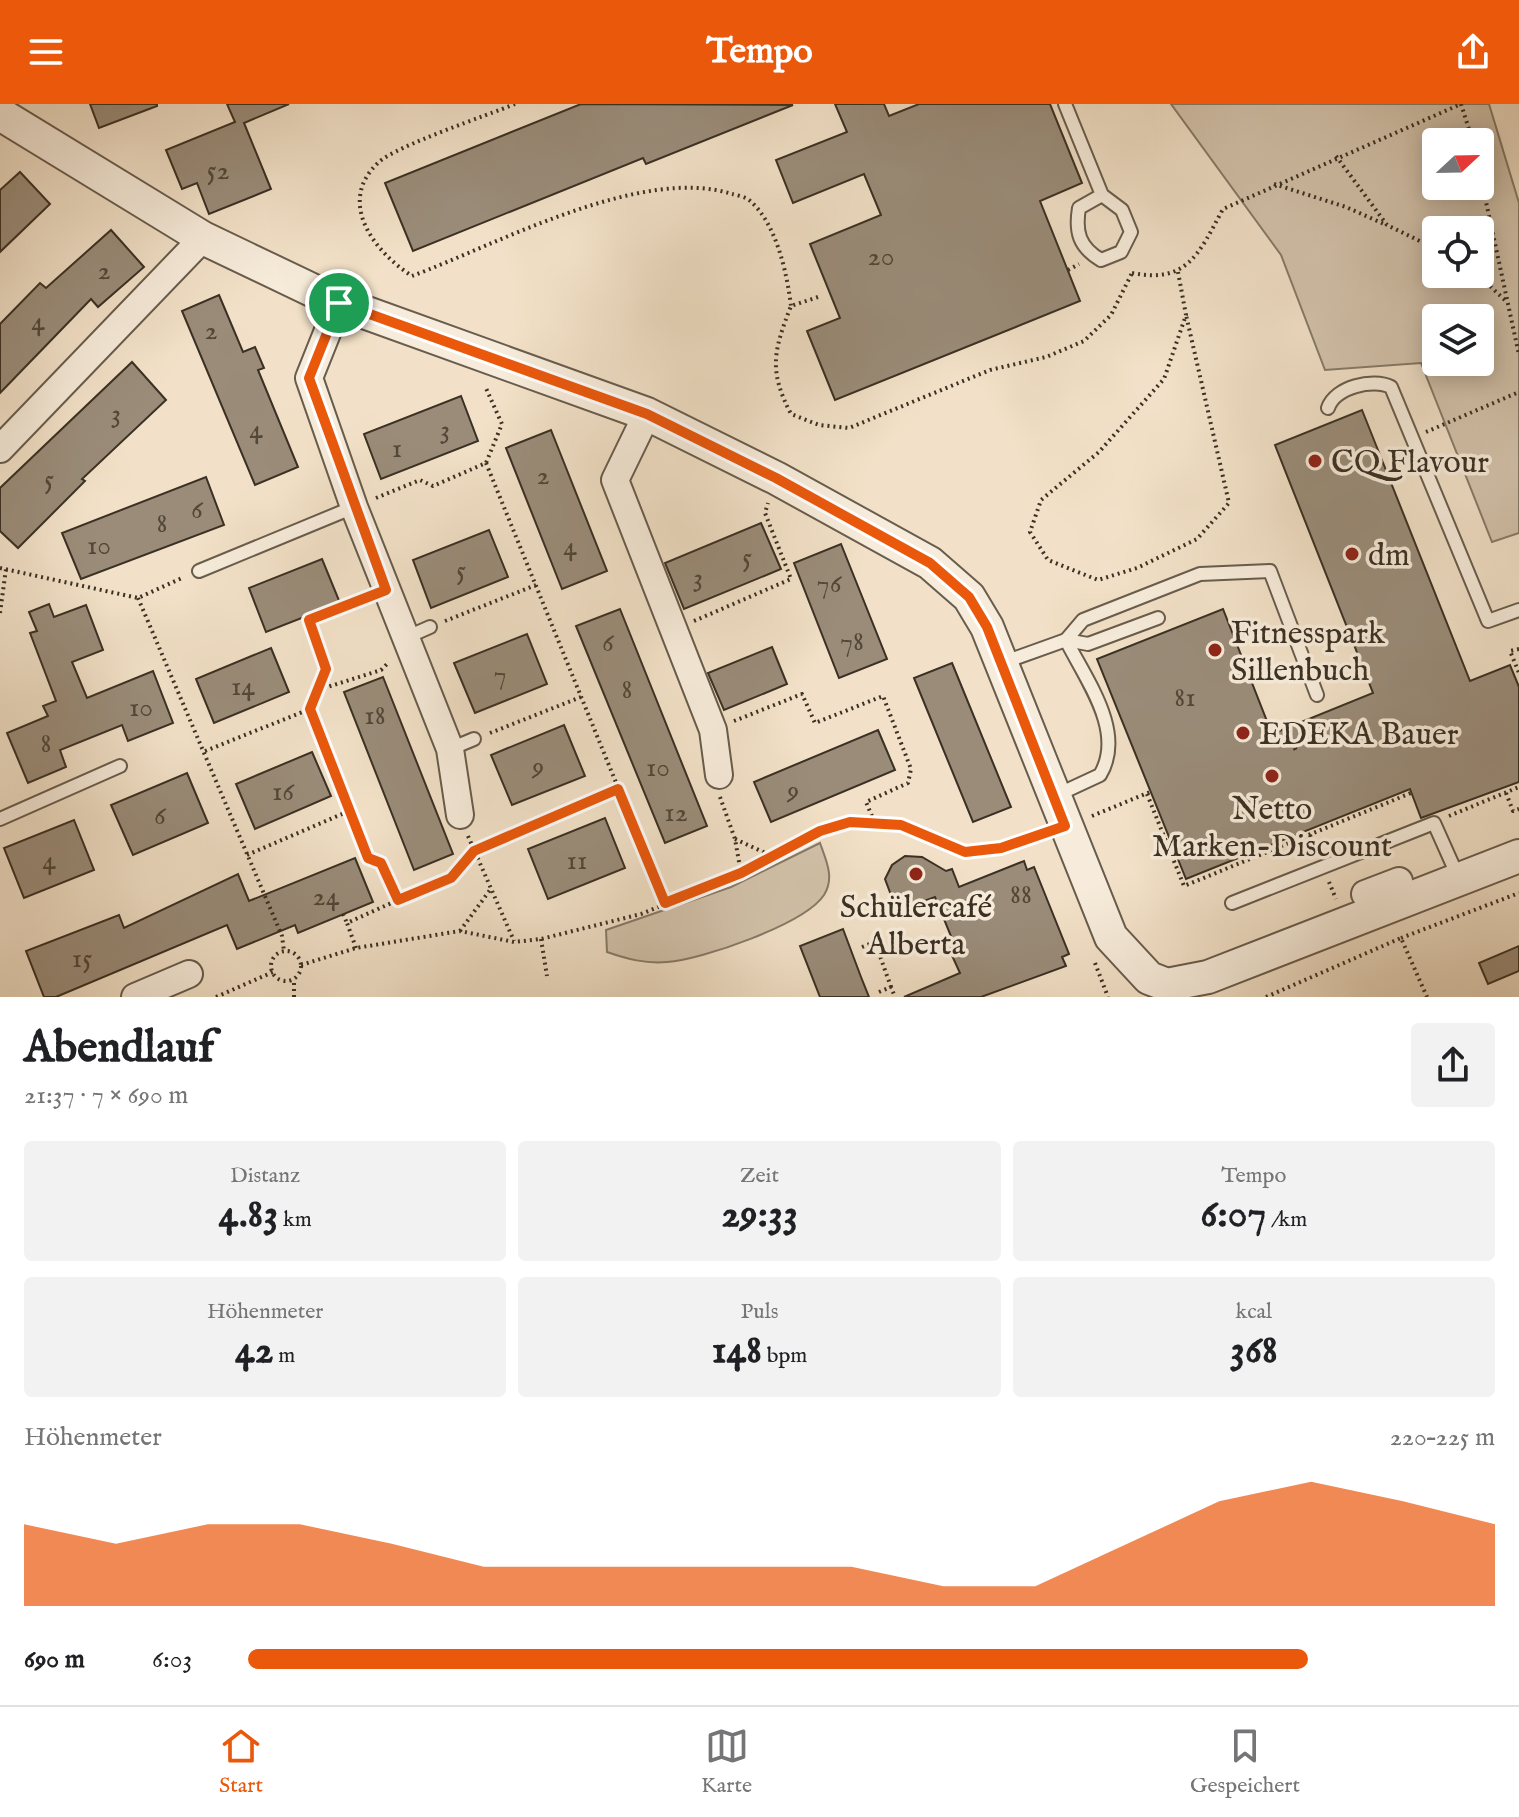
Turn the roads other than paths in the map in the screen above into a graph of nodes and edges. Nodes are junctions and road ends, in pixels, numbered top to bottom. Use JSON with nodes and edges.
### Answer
{"nodes":[{"id":1,"x":1065,"y":104,"type":"edge"},
{"id":2,"x":2,"y":118,"type":"edge"},
{"id":3,"x":1102,"y":195,"type":"junction"},
{"id":4,"x":203,"y":238,"type":"junction"},
{"id":5,"x":339,"y":303,"type":"junction"},
{"id":6,"x":1328,"y":408,"type":"dead end"},
{"id":7,"x":647,"y":414,"type":"junction"},
{"id":8,"x":0,"y":449,"type":"edge"},
{"id":9,"x":354,"y":507,"type":"junction"},
{"id":10,"x":199,"y":571,"type":"road end"},
{"id":11,"x":1519,"y":610,"type":"edge"},
{"id":12,"x":1158,"y":618,"type":"dead end"},
{"id":13,"x":430,"y":627,"type":"road end"},
{"id":14,"x":1066,"y":640,"type":"junction"},
{"id":15,"x":407,"y":642,"type":"junction"},
{"id":16,"x":1002,"y":663,"type":"junction"},
{"id":17,"x":1317,"y":695,"type":"dead end"},
{"id":18,"x":120,"y":766,"type":"dead end"},
{"id":19,"x":719,"y":775,"type":"road end"},
{"id":20,"x":1054,"y":796,"type":"junction"},
{"id":21,"x":460,"y":815,"type":"road end"},
{"id":22,"x":0,"y":819,"type":"edge"},
{"id":23,"x":1518,"y":857,"type":"edge"},
{"id":24,"x":1459,"y":879,"type":"junction"},
{"id":25,"x":1399,"y":881,"type":"dead end"},
{"id":26,"x":1365,"y":894,"type":"dead end"},
{"id":27,"x":1232,"y":903,"type":"dead end"},
{"id":28,"x":1356,"y":928,"type":"junction"},
{"id":29,"x":1400,"y":929,"type":"road end"},
{"id":30,"x":189,"y":974,"type":"dead end"},
{"id":31,"x":1165,"y":991,"type":"edge"},
{"id":32,"x":162,"y":992,"type":"edge"},
{"id":33,"x":135,"y":997,"type":"edge"}],
"edges":[{"from":1,"to":3,"type":"lane"},
{"from":2,"to":4,"type":"street"},
{"from":3,"to":3,"type":"lane"},
{"from":4,"to":5,"type":"street"},
{"from":4,"to":8,"type":"street"},
{"from":5,"to":7,"type":"street"},
{"from":5,"to":9,"type":"street"},
{"from":6,"to":11,"type":"lane"},
{"from":7,"to":16,"type":"street"},
{"from":7,"to":19,"type":"street"},
{"from":9,"to":10,"type":"lane"},
{"from":9,"to":15,"type":"street"},
{"from":12,"to":14,"type":"lane"},
{"from":13,"to":15,"type":"lane"},
{"from":14,"to":16,"type":"lane"},
{"from":14,"to":17,"type":"lane"},
{"from":14,"to":20,"type":"lane"},
{"from":15,"to":21,"type":"street"},
{"from":16,"to":20,"type":"street"},
{"from":18,"to":22,"type":"lane"},
{"from":20,"to":31,"type":"street"},
{"from":23,"to":24,"type":"street"},
{"from":24,"to":27,"type":"lane"},
{"from":24,"to":28,"type":"street"},
{"from":25,"to":26,"type":"street"},
{"from":28,"to":29,"type":"street"},
{"from":28,"to":31,"type":"street"},
{"from":30,"to":32,"type":"street"},
{"from":32,"to":33,"type":"street"}]}
